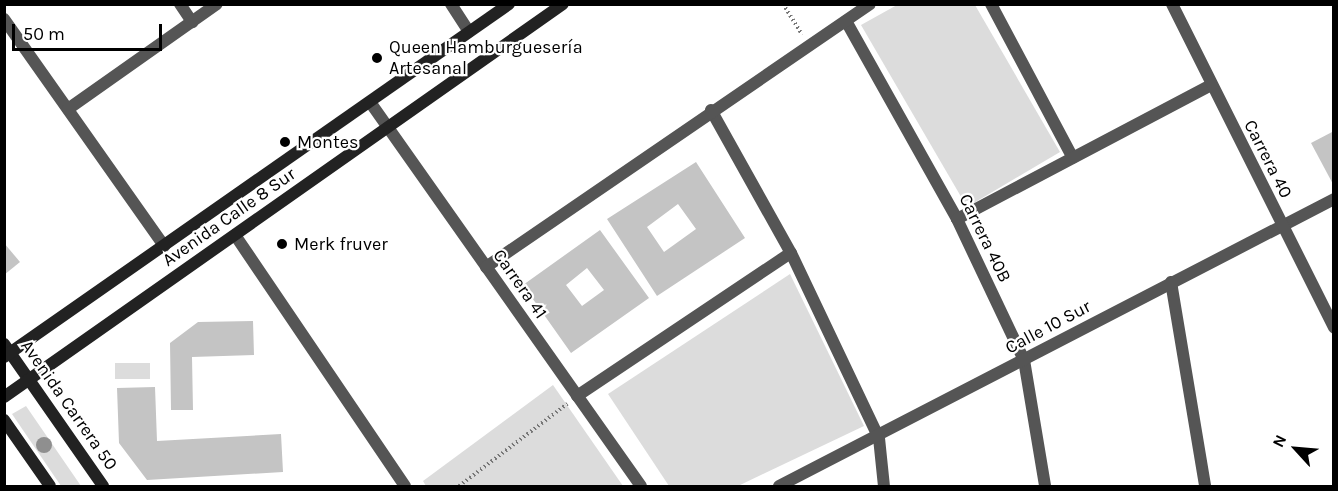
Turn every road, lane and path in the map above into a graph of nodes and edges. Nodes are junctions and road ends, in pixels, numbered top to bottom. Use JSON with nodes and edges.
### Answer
{"nodes":[{"id":1,"x":180,"y":4,"type":"edge"},
{"id":2,"x":217,"y":4,"type":"edge"},
{"id":3,"x":450,"y":4,"type":"edge"},
{"id":4,"x":509,"y":4,"type":"edge"},
{"id":5,"x":563,"y":4,"type":"edge"},
{"id":6,"x":783,"y":4,"type":"edge"},
{"id":7,"x":870,"y":4,"type":"edge"},
{"id":8,"x":991,"y":4,"type":"edge"},
{"id":9,"x":1172,"y":4,"type":"edge"},
{"id":10,"x":4,"y":19,"type":"edge"},
{"id":11,"x":846,"y":21,"type":"junction"},
{"id":12,"x":192,"y":22,"type":"junction"},
{"id":13,"x":469,"y":32,"type":"junction"},
{"id":14,"x":810,"y":45,"type":"junction"},
{"id":15,"x":1211,"y":85,"type":"junction"},
{"id":16,"x":370,"y":102,"type":"junction"},
{"id":17,"x":68,"y":109,"type":"junction"},
{"id":18,"x":711,"y":110,"type":"junction"},
{"id":19,"x":388,"y":128,"type":"junction"},
{"id":20,"x":1073,"y":158,"type":"junction"},
{"id":21,"x":1334,"y":199,"type":"edge"},
{"id":22,"x":957,"y":219,"type":"junction"},
{"id":23,"x":1282,"y":226,"type":"junction"},
{"id":24,"x":235,"y":236,"type":"junction"},
{"id":25,"x":164,"y":246,"type":"junction"},
{"id":26,"x":791,"y":253,"type":"junction"},
{"id":27,"x":486,"y":267,"type":"junction"},
{"id":28,"x":1171,"y":282,"type":"junction"},
{"id":29,"x":1334,"y":328,"type":"edge"},
{"id":30,"x":7,"y":351,"type":"edge"},
{"id":31,"x":1024,"y":360,"type":"junction"},
{"id":32,"x":29,"y":380,"type":"junction"},
{"id":33,"x":577,"y":396,"type":"junction"},
{"id":34,"x":4,"y":397,"type":"edge"},
{"id":35,"x":4,"y":420,"type":"edge"},
{"id":36,"x":879,"y":438,"type":"junction"},
{"id":37,"x":51,"y":486,"type":"edge"},
{"id":38,"x":103,"y":486,"type":"edge"},
{"id":39,"x":405,"y":486,"type":"edge"},
{"id":40,"x":459,"y":486,"type":"edge"},
{"id":41,"x":641,"y":486,"type":"edge"},
{"id":42,"x":779,"y":486,"type":"edge"},
{"id":43,"x":884,"y":486,"type":"edge"},
{"id":44,"x":1045,"y":486,"type":"edge"},
{"id":45,"x":1205,"y":486,"type":"edge"}],
"edges":[{"from":1,"to":12,"type":"street"},
{"from":2,"to":12,"type":"street"},
{"from":3,"to":13,"type":"street"},
{"from":4,"to":13,"type":"main road","name":"Avenida Calle 8 Sur"},
{"from":5,"to":19,"type":"main road","name":"Avenida Calle 8 Sur"},
{"from":6,"to":14,"type":"path"},
{"from":7,"to":11,"type":"street"},
{"from":8,"to":20,"type":"street"},
{"from":9,"to":15,"type":"street","name":"Carrera 40"},
{"from":10,"to":17,"type":"street"},
{"from":11,"to":14,"type":"street"},
{"from":11,"to":22,"type":"street","name":"Carrera 40B"},
{"from":12,"to":17,"type":"street"},
{"from":13,"to":16,"type":"main road","name":"Avenida Calle 8 Sur"},
{"from":14,"to":18,"type":"street"},
{"from":15,"to":20,"type":"street"},
{"from":15,"to":23,"type":"street","name":"Carrera 40"},
{"from":16,"to":19,"type":"street","name":"Carrera 41"},
{"from":16,"to":25,"type":"main road","name":"Avenida Calle 8 Sur"},
{"from":17,"to":25,"type":"street"},
{"from":18,"to":26,"type":"street"},
{"from":18,"to":27,"type":"street"},
{"from":19,"to":24,"type":"main road","name":"Avenida Calle 8 Sur"},
{"from":19,"to":27,"type":"street","name":"Carrera 41"},
{"from":20,"to":22,"type":"street"},
{"from":21,"to":23,"type":"street","name":"Calle 10 Sur"},
{"from":22,"to":31,"type":"street","name":"Carrera 40B"},
{"from":23,"to":28,"type":"street","name":"Calle 10 Sur"},
{"from":23,"to":29,"type":"street","name":"Carrera 40"},
{"from":24,"to":32,"type":"main road","name":"Avenida Calle 8 Sur"},
{"from":24,"to":39,"type":"street"},
{"from":25,"to":30,"type":"main road","name":"Avenida Calle 8 Sur"},
{"from":26,"to":33,"type":"street"},
{"from":26,"to":36,"type":"street"},
{"from":27,"to":33,"type":"street","name":"Carrera 41"},
{"from":28,"to":31,"type":"street","name":"Calle 10 Sur"},
{"from":28,"to":45,"type":"street"},
{"from":30,"to":32,"type":"main road","name":"Avenida Carrera 50"},
{"from":31,"to":36,"type":"street","name":"Calle 10 Sur"},
{"from":31,"to":44,"type":"street","name":"Carrera 40B"},
{"from":32,"to":34,"type":"main road","name":"Avenida Calle 8 Sur"},
{"from":32,"to":38,"type":"main road","name":"Avenida Carrera 50"},
{"from":33,"to":40,"type":"path"},
{"from":33,"to":41,"type":"street","name":"Carrera 41"},
{"from":35,"to":37,"type":"main road"},
{"from":36,"to":42,"type":"street","name":"Calle 10 Sur"},
{"from":36,"to":43,"type":"street"}]}
